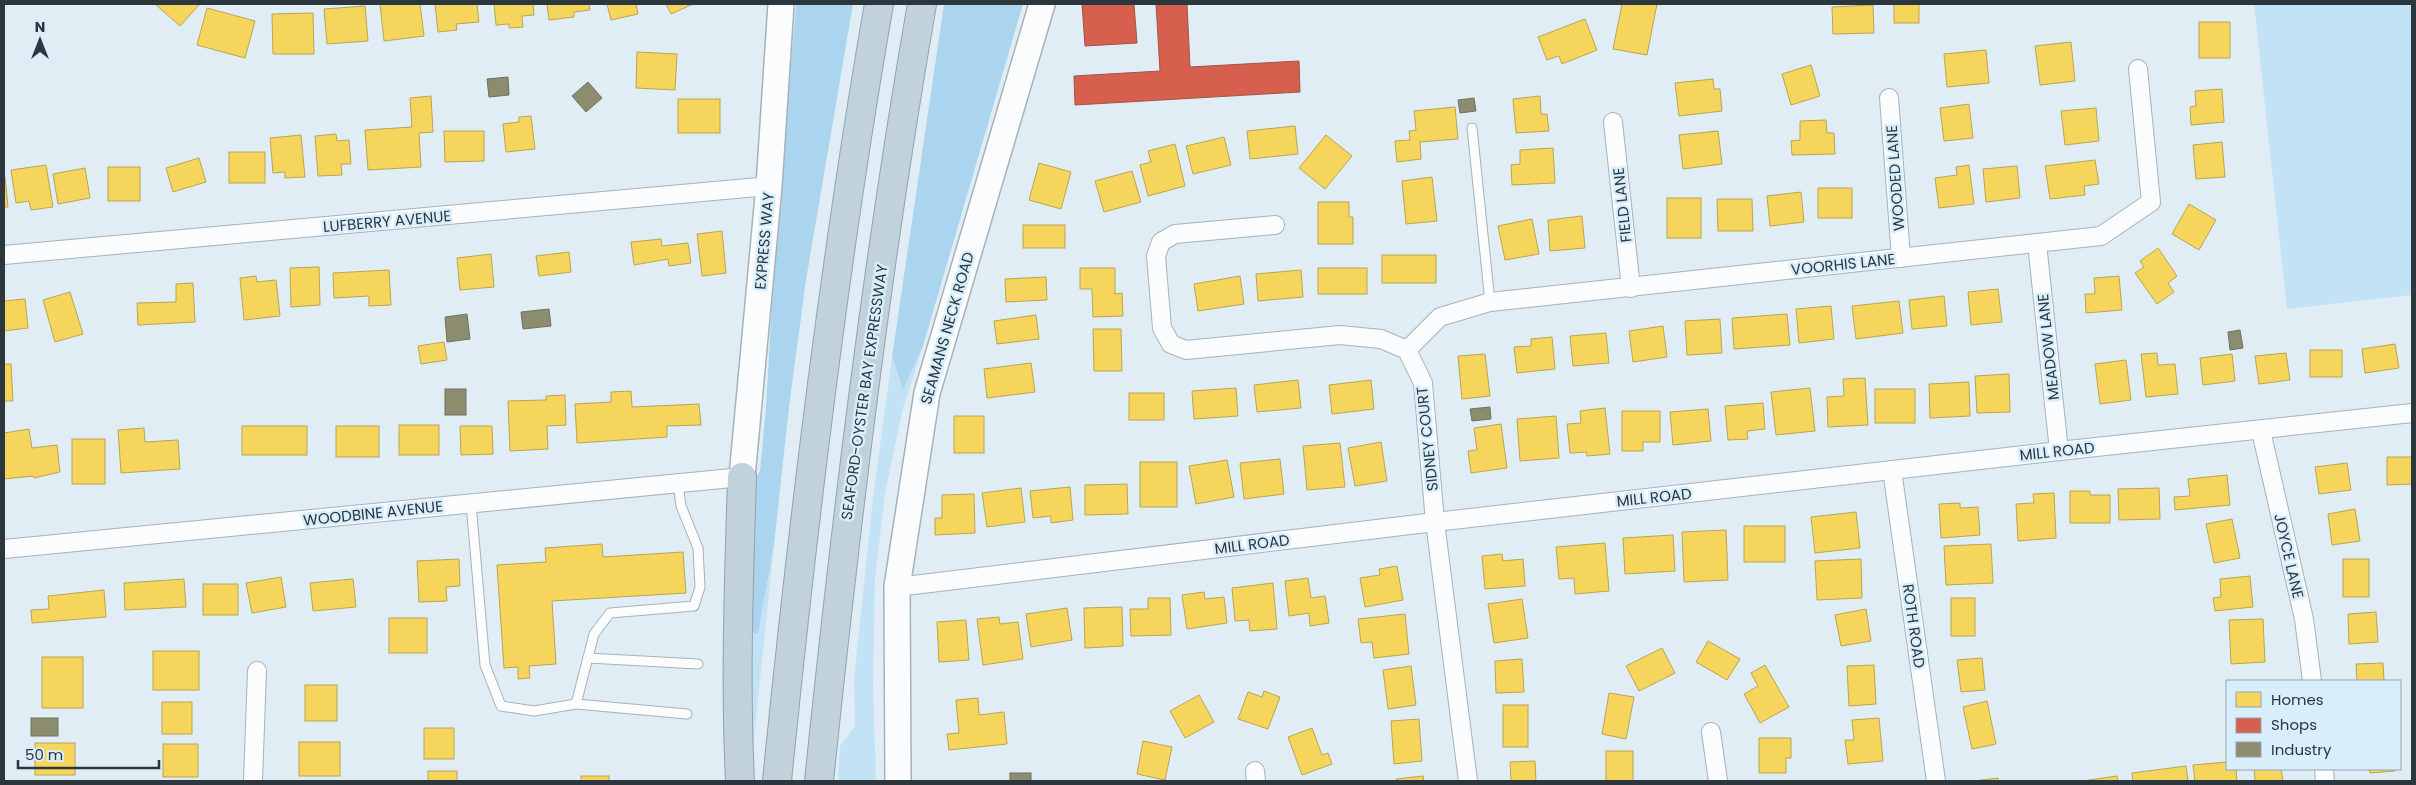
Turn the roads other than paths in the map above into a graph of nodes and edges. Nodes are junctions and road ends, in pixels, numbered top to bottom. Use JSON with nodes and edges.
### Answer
{"nodes":[{"id":1,"x":781,"y":4,"type":"edge"},
{"id":2,"x":879,"y":4,"type":"edge"},
{"id":3,"x":922,"y":4,"type":"edge"},
{"id":4,"x":1042,"y":4,"type":"edge"},
{"id":5,"x":2138,"y":69,"type":"dead end"},
{"id":6,"x":1889,"y":98,"type":"dead end"},
{"id":7,"x":1613,"y":122,"type":"dead end"},
{"id":8,"x":1472,"y":128,"type":"dead end"},
{"id":9,"x":769,"y":186,"type":"junction"},
{"id":10,"x":1275,"y":225,"type":"dead end"},
{"id":11,"x":2037,"y":244,"type":"junction"},
{"id":12,"x":4,"y":255,"type":"edge"},
{"id":13,"x":1901,"y":258,"type":"junction"},
{"id":14,"x":1631,"y":288,"type":"junction"},
{"id":15,"x":1490,"y":302,"type":"junction"},
{"id":16,"x":1407,"y":350,"type":"junction"},
{"id":17,"x":2412,"y":413,"type":"edge"},
{"id":18,"x":2261,"y":431,"type":"junction"},
{"id":19,"x":2059,"y":450,"type":"junction"},
{"id":20,"x":1892,"y":470,"type":"junction"},
{"id":21,"x":742,"y":477,"type":"junction"},
{"id":22,"x":678,"y":483,"type":"junction"},
{"id":23,"x":471,"y":503,"type":"junction"},
{"id":24,"x":1435,"y":522,"type":"junction"},
{"id":25,"x":4,"y":549,"type":"edge"},
{"id":26,"x":897,"y":587,"type":"junction"},
{"id":27,"x":588,"y":658,"type":"junction"},
{"id":28,"x":698,"y":664,"type":"dead end"},
{"id":29,"x":257,"y":671,"type":"dead end"},
{"id":30,"x":2312,"y":680,"type":"edge"},
{"id":31,"x":576,"y":704,"type":"junction"},
{"id":32,"x":687,"y":714,"type":"dead end"},
{"id":33,"x":1711,"y":732,"type":"dead end"},
{"id":34,"x":254,"y":781,"type":"edge"},
{"id":35,"x":740,"y":781,"type":"edge"},
{"id":36,"x":776,"y":781,"type":"edge"},
{"id":37,"x":819,"y":781,"type":"edge"},
{"id":38,"x":898,"y":781,"type":"edge"},
{"id":39,"x":1468,"y":781,"type":"edge"},
{"id":40,"x":1718,"y":781,"type":"edge"},
{"id":41,"x":1936,"y":781,"type":"edge"}],
"edges":[{"from":1,"to":9,"type":"street","name":"EXPRESS WAY"},
{"from":2,"to":36,"type":"highway"},
{"from":3,"to":37,"type":"highway","name":"SEAFORD-OYSTER BAY EXPRESSWAY"},
{"from":4,"to":26,"type":"street","name":"SEAMANS NECK ROAD"},
{"from":5,"to":11,"type":"street","name":"VOORHIS LANE"},
{"from":6,"to":13,"type":"street","name":"WOODED LANE"},
{"from":7,"to":14,"type":"street","name":"FIELD LANE"},
{"from":8,"to":15,"type":"lane"},
{"from":9,"to":12,"type":"street","name":"LUFBERRY AVENUE"},
{"from":9,"to":21,"type":"street","name":"EXPRESS WAY"},
{"from":10,"to":16,"type":"street"},
{"from":11,"to":13,"type":"street","name":"VOORHIS LANE"},
{"from":11,"to":19,"type":"street","name":"MEADOW LANE"},
{"from":13,"to":14,"type":"street","name":"VOORHIS LANE"},
{"from":14,"to":15,"type":"street","name":"VOORHIS LANE"},
{"from":15,"to":16,"type":"street","name":"VOORHIS LANE"},
{"from":16,"to":24,"type":"street","name":"SIDNEY COURT"},
{"from":17,"to":18,"type":"street","name":"MILL ROAD"},
{"from":18,"to":19,"type":"street","name":"MILL ROAD"},
{"from":18,"to":30,"type":"street","name":"JOYCE LANE"},
{"from":19,"to":20,"type":"street","name":"MILL ROAD"},
{"from":20,"to":24,"type":"street","name":"MILL ROAD"},
{"from":20,"to":41,"type":"street","name":"ROTH ROAD"},
{"from":21,"to":22,"type":"street","name":"WOODBINE AVENUE"},
{"from":21,"to":35,"type":"highway"},
{"from":22,"to":23,"type":"street","name":"WOODBINE AVENUE"},
{"from":22,"to":27,"type":"lane"},
{"from":23,"to":25,"type":"street","name":"WOODBINE AVENUE"},
{"from":23,"to":31,"type":"lane"},
{"from":24,"to":26,"type":"street","name":"MILL ROAD"},
{"from":24,"to":39,"type":"street","name":"SIDNEY COURT"},
{"from":26,"to":38,"type":"street","name":"SEAMANS NECK ROAD"},
{"from":27,"to":28,"type":"lane"},
{"from":27,"to":31,"type":"lane"},
{"from":29,"to":34,"type":"street"},
{"from":31,"to":32,"type":"lane"},
{"from":33,"to":40,"type":"street"}]}
